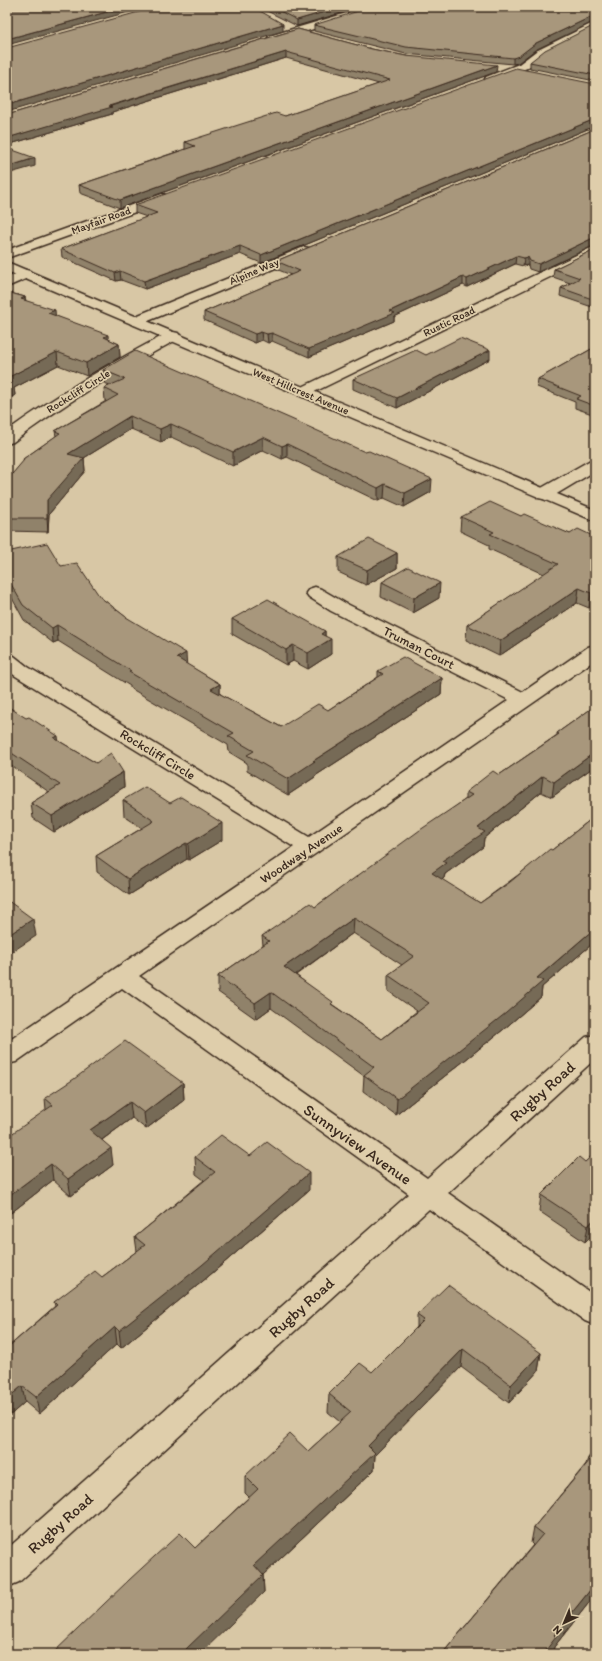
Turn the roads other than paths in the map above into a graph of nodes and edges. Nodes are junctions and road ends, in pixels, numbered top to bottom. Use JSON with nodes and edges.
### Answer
{"nodes":[{"id":1,"x":377,"y":7,"type":"edge"},
{"id":2,"x":282,"y":25,"type":"edge"},
{"id":3,"x":595,"y":25,"type":"edge"},
{"id":4,"x":298,"y":31,"type":"junction"},
{"id":5,"x":313,"y":35,"type":"edge"},
{"id":6,"x":266,"y":40,"type":"edge"},
{"id":7,"x":491,"y":66,"type":"edge"},
{"id":8,"x":514,"y":70,"type":"junction"},
{"id":9,"x":534,"y":73,"type":"edge"},
{"id":10,"x":479,"y":83,"type":"edge"},
{"id":11,"x":172,"y":194,"type":"edge"},
{"id":12,"x":319,"y":244,"type":"edge"},
{"id":13,"x":595,"y":250,"type":"edge"},
{"id":14,"x":7,"y":254,"type":"edge"},
{"id":15,"x":7,"y":266,"type":"edge"},
{"id":16,"x":25,"y":274,"type":"junction"},
{"id":17,"x":7,"y":283,"type":"edge"},
{"id":18,"x":136,"y":321,"type":"junction"},
{"id":19,"x":173,"y":336,"type":"junction"},
{"id":20,"x":303,"y":392,"type":"junction"},
{"id":21,"x":7,"y":439,"type":"edge"},
{"id":22,"x":595,"y":464,"type":"edge"},
{"id":23,"x":544,"y":494,"type":"junction"},
{"id":24,"x":595,"y":516,"type":"edge"},
{"id":25,"x":316,"y":593,"type":"dead end"},
{"id":26,"x":595,"y":650,"type":"edge"},
{"id":27,"x":7,"y":660,"type":"edge"},
{"id":28,"x":524,"y":700,"type":"junction"},
{"id":29,"x":310,"y":847,"type":"junction"},
{"id":30,"x":122,"y":976,"type":"junction"},
{"id":31,"x":595,"y":1044,"type":"edge"},
{"id":32,"x":7,"y":1055,"type":"edge"},
{"id":33,"x":428,"y":1193,"type":"junction"},
{"id":34,"x":595,"y":1312,"type":"edge"},
{"id":35,"x":7,"y":1571,"type":"edge"}],
"edges":[{"from":1,"to":4,"type":"street"},
{"from":2,"to":4,"type":"street"},
{"from":3,"to":8,"type":"street"},
{"from":4,"to":5,"type":"street"},
{"from":4,"to":6,"type":"street"},
{"from":7,"to":8,"type":"street"},
{"from":8,"to":9,"type":"street"},
{"from":8,"to":10,"type":"street"},
{"from":11,"to":14,"type":"street","name":"Mayfair Road"},
{"from":12,"to":18,"type":"street","name":"Alpine Way"},
{"from":13,"to":20,"type":"street","name":"Rustic Road"},
{"from":15,"to":16,"type":"street","name":"West Hillcrest Avenue"},
{"from":16,"to":17,"type":"street"},
{"from":16,"to":18,"type":"street","name":"West Hillcrest Avenue"},
{"from":18,"to":19,"type":"street","name":"West Hillcrest Avenue"},
{"from":19,"to":20,"type":"street","name":"West Hillcrest Avenue"},
{"from":19,"to":21,"type":"street","name":"Rockcliff Circle"},
{"from":20,"to":23,"type":"street","name":"West Hillcrest Avenue"},
{"from":22,"to":23,"type":"street"},
{"from":23,"to":24,"type":"street","name":"West Hillcrest Avenue"},
{"from":25,"to":28,"type":"street","name":"Truman Court"},
{"from":26,"to":28,"type":"street","name":"Woodway Avenue"},
{"from":27,"to":29,"type":"street","name":"Rockcliff Circle"},
{"from":28,"to":29,"type":"street","name":"Woodway Avenue"},
{"from":29,"to":30,"type":"street","name":"Woodway Avenue"},
{"from":30,"to":32,"type":"street","name":"Woodway Avenue"},
{"from":30,"to":33,"type":"street","name":"Sunnyview Avenue"},
{"from":31,"to":33,"type":"street","name":"Rugby Road"},
{"from":33,"to":34,"type":"street","name":"Sunnyview Avenue"},
{"from":33,"to":35,"type":"street","name":"Rugby Road"}]}
